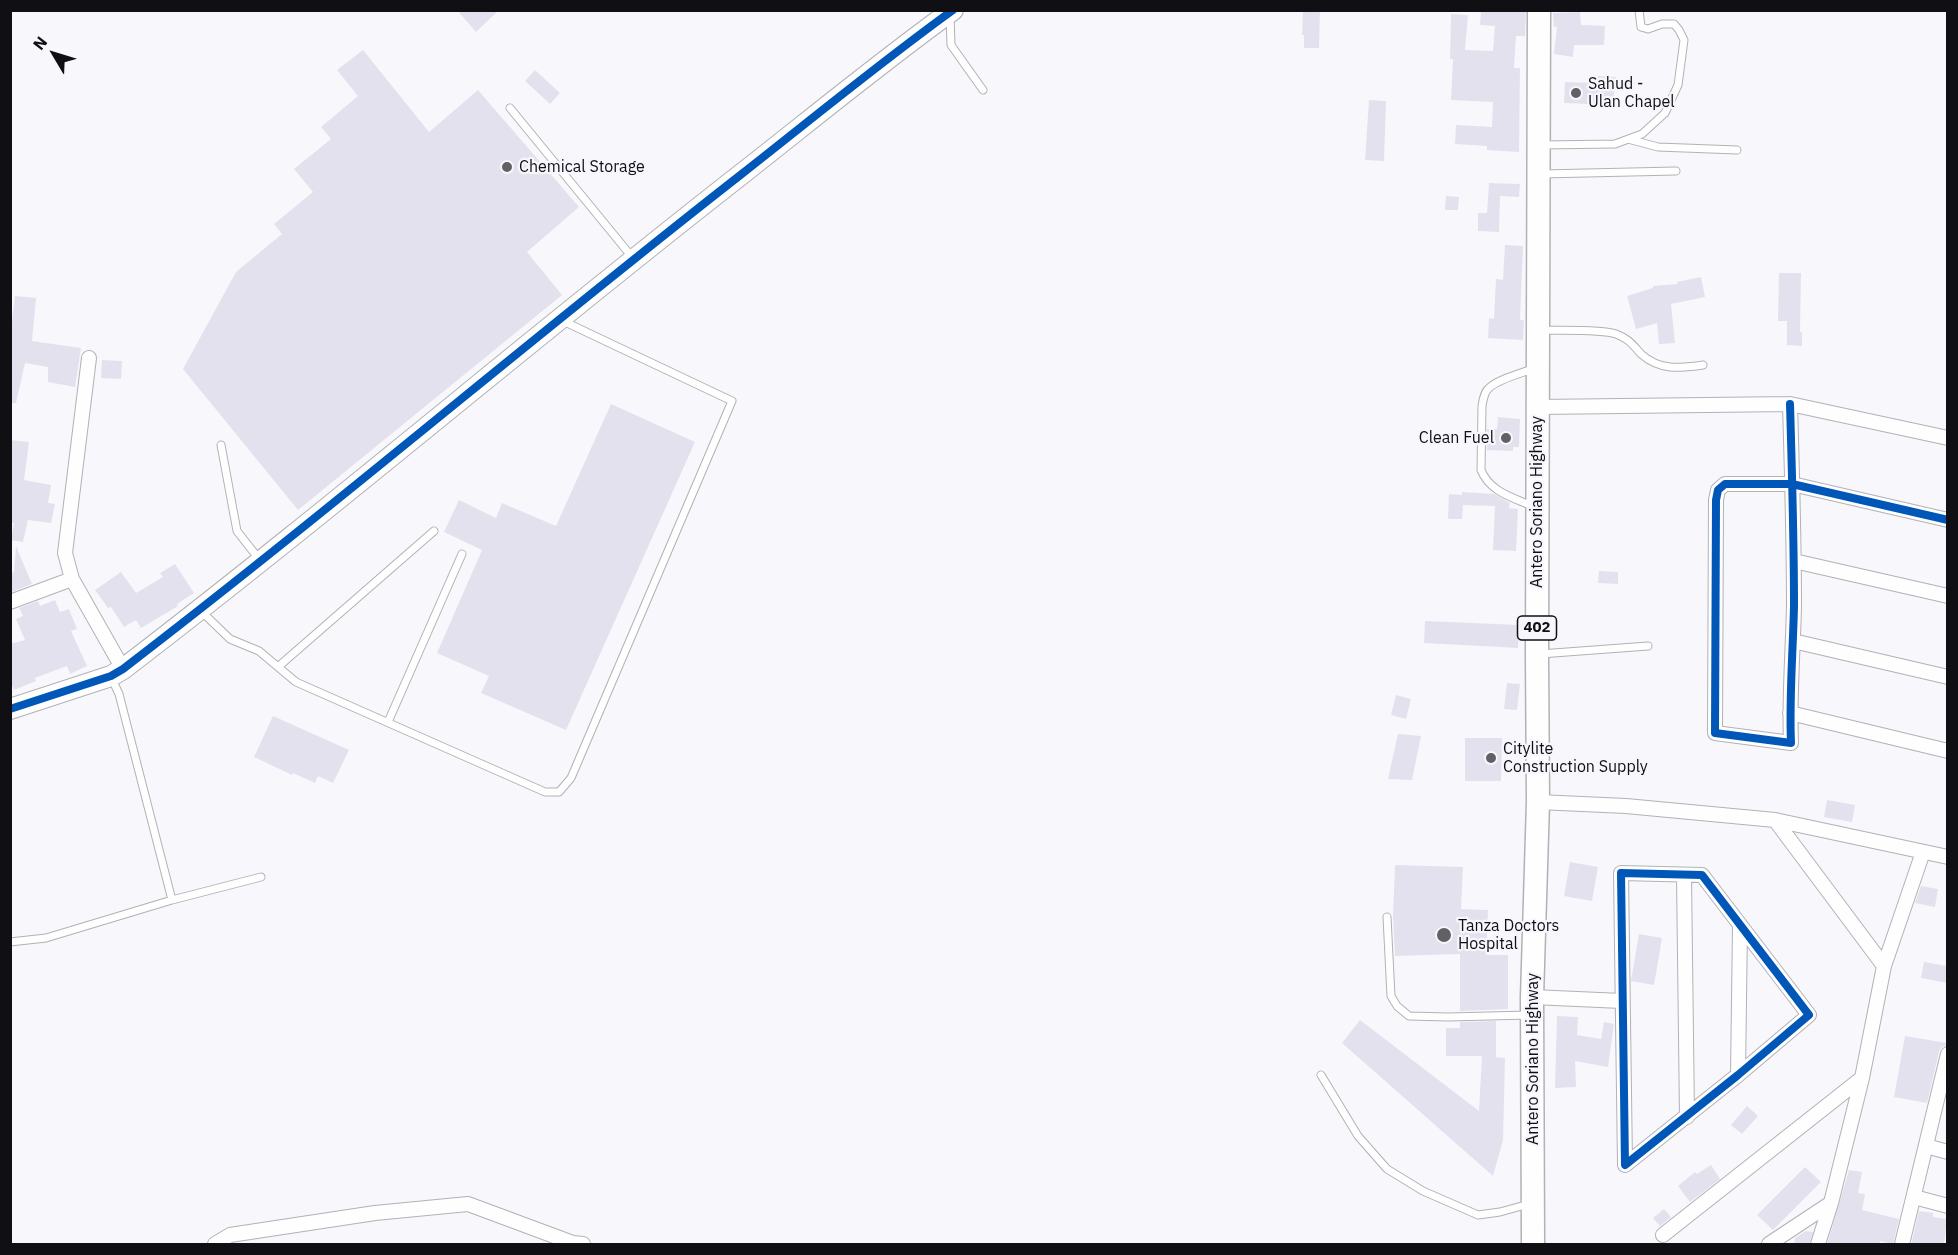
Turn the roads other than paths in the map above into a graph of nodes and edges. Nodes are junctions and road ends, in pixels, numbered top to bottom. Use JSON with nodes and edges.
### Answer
{"nodes":[{"id":1,"x":1539,"y":10,"type":"edge"},
{"id":2,"x":1639,"y":10,"type":"edge"},
{"id":3,"x":952,"y":11,"type":"edge"},
{"id":4,"x":983,"y":90,"type":"dead end"},
{"id":5,"x":510,"y":108,"type":"dead end"},
{"id":6,"x":1628,"y":139,"type":"junction"},
{"id":7,"x":1538,"y":145,"type":"junction"},
{"id":8,"x":1737,"y":150,"type":"dead end"},
{"id":9,"x":1676,"y":171,"type":"dead end"},
{"id":10,"x":1538,"y":174,"type":"junction"},
{"id":11,"x":634,"y":259,"type":"junction"},
{"id":12,"x":560,"y":320,"type":"junction"},
{"id":13,"x":1538,"y":330,"type":"junction"},
{"id":14,"x":90,"y":358,"type":"dead end"},
{"id":15,"x":1703,"y":365,"type":"dead end"},
{"id":16,"x":1538,"y":367,"type":"junction"},
{"id":17,"x":1790,"y":404,"type":"junction"},
{"id":18,"x":1538,"y":407,"type":"junction"},
{"id":19,"x":1947,"y":438,"type":"edge"},
{"id":20,"x":221,"y":444,"type":"dead end"},
{"id":21,"x":1792,"y":484,"type":"junction"},
{"id":22,"x":1537,"y":508,"type":"junction"},
{"id":23,"x":1947,"y":520,"type":"edge"},
{"id":24,"x":435,"y":531,"type":"dead end"},
{"id":25,"x":462,"y":554,"type":"dead end"},
{"id":26,"x":260,"y":561,"type":"junction"},
{"id":27,"x":1794,"y":561,"type":"junction"},
{"id":28,"x":72,"y":579,"type":"junction"},
{"id":29,"x":1947,"y":596,"type":"edge"},
{"id":30,"x":10,"y":602,"type":"edge"},
{"id":31,"x":200,"y":610,"type":"junction"},
{"id":32,"x":1793,"y":641,"type":"junction"},
{"id":33,"x":1648,"y":646,"type":"dead end"},
{"id":34,"x":1537,"y":655,"type":"junction"},
{"id":35,"x":279,"y":666,"type":"junction"},
{"id":36,"x":117,"y":673,"type":"junction"},
{"id":37,"x":1947,"y":677,"type":"edge"},
{"id":38,"x":10,"y":709,"type":"edge"},
{"id":39,"x":1790,"y":713,"type":"junction"},
{"id":40,"x":388,"y":722,"type":"junction"},
{"id":41,"x":1947,"y":751,"type":"edge"},
{"id":42,"x":1539,"y":802,"type":"junction"},
{"id":43,"x":1774,"y":820,"type":"junction"},
{"id":44,"x":1923,"y":852,"type":"junction"},
{"id":45,"x":1947,"y":857,"type":"edge"},
{"id":46,"x":1684,"y":875,"type":"junction"},
{"id":47,"x":261,"y":877,"type":"dead end"},
{"id":48,"x":172,"y":900,"type":"junction"},
{"id":49,"x":1387,"y":916,"type":"dead end"},
{"id":50,"x":1740,"y":925,"type":"junction"},
{"id":51,"x":10,"y":942,"type":"edge"},
{"id":52,"x":1884,"y":966,"type":"junction"},
{"id":53,"x":1622,"y":1001,"type":"junction"},
{"id":54,"x":1532,"y":1006,"type":"junction"},
{"id":55,"x":1947,"y":1054,"type":"edge"},
{"id":56,"x":1321,"y":1075,"type":"dead end"},
{"id":57,"x":1738,"y":1076,"type":"junction"},
{"id":58,"x":1862,"y":1077,"type":"junction"},
{"id":59,"x":1943,"y":1094,"type":"edge"},
{"id":60,"x":1687,"y":1117,"type":"junction"},
{"id":61,"x":1926,"y":1146,"type":"junction"},
{"id":62,"x":1947,"y":1152,"type":"edge"},
{"id":63,"x":1914,"y":1197,"type":"junction"},
{"id":64,"x":1532,"y":1203,"type":"junction"},
{"id":65,"x":1831,"y":1203,"type":"junction"},
{"id":66,"x":1947,"y":1206,"type":"edge"},
{"id":67,"x":1663,"y":1235,"type":"dead end"},
{"id":68,"x":215,"y":1245,"type":"edge"},
{"id":69,"x":583,"y":1245,"type":"edge"},
{"id":70,"x":1533,"y":1245,"type":"edge"},
{"id":71,"x":1770,"y":1245,"type":"edge"},
{"id":72,"x":1818,"y":1245,"type":"edge"},
{"id":73,"x":1902,"y":1245,"type":"edge"}],
"edges":[{"from":1,"to":7,"type":"main road","name":"Antero Soriano Highway","number":"402"},
{"from":2,"to":6,"type":"lane"},
{"from":3,"to":4,"type":"lane"},
{"from":3,"to":11,"type":"street"},
{"from":5,"to":11,"type":"lane"},
{"from":6,"to":7,"type":"lane"},
{"from":6,"to":8,"type":"lane"},
{"from":7,"to":10,"type":"main road","name":"Antero Soriano Highway","number":"402"},
{"from":9,"to":10,"type":"lane"},
{"from":10,"to":13,"type":"main road","name":"Antero Soriano Highway","number":"402"},
{"from":11,"to":12,"type":"street"},
{"from":12,"to":26,"type":"street"},
{"from":12,"to":40,"type":"lane"},
{"from":13,"to":15,"type":"lane"},
{"from":13,"to":16,"type":"main road","name":"Antero Soriano Highway","number":"402"},
{"from":14,"to":28,"type":"street"},
{"from":16,"to":18,"type":"main road","name":"Antero Soriano Highway","number":"402"},
{"from":16,"to":22,"type":"lane"},
{"from":17,"to":18,"type":"street"},
{"from":17,"to":19,"type":"street"},
{"from":17,"to":21,"type":"street"},
{"from":18,"to":22,"type":"main road","name":"Antero Soriano Highway","number":"402"},
{"from":20,"to":26,"type":"lane"},
{"from":21,"to":23,"type":"street"},
{"from":21,"to":27,"type":"street"},
{"from":21,"to":39,"type":"street"},
{"from":22,"to":34,"type":"main road","name":"Antero Soriano Highway","number":"402"},
{"from":24,"to":35,"type":"lane"},
{"from":25,"to":40,"type":"lane"},
{"from":26,"to":31,"type":"street"},
{"from":27,"to":29,"type":"street"},
{"from":27,"to":32,"type":"street"},
{"from":28,"to":30,"type":"street"},
{"from":28,"to":36,"type":"street"},
{"from":31,"to":35,"type":"lane"},
{"from":31,"to":36,"type":"street"},
{"from":32,"to":37,"type":"street"},
{"from":32,"to":39,"type":"street"},
{"from":33,"to":34,"type":"lane"},
{"from":34,"to":42,"type":"main road","name":"Antero Soriano Highway","number":"402"},
{"from":35,"to":40,"type":"lane"},
{"from":36,"to":38,"type":"street"},
{"from":36,"to":48,"type":"lane"},
{"from":39,"to":41,"type":"street"},
{"from":42,"to":43,"type":"street"},
{"from":42,"to":54,"type":"main road","name":"Antero Soriano Highway","number":"402"},
{"from":43,"to":44,"type":"street"},
{"from":43,"to":52,"type":"street"},
{"from":44,"to":45,"type":"street"},
{"from":44,"to":52,"type":"street"},
{"from":46,"to":50,"type":"street"},
{"from":46,"to":53,"type":"street"},
{"from":46,"to":60,"type":"street"},
{"from":47,"to":48,"type":"lane"},
{"from":48,"to":51,"type":"lane"},
{"from":49,"to":54,"type":"lane"},
{"from":50,"to":57,"type":"street"},
{"from":50,"to":57,"type":"street"},
{"from":52,"to":58,"type":"street"},
{"from":53,"to":54,"type":"street"},
{"from":53,"to":60,"type":"street"},
{"from":54,"to":64,"type":"main road","name":"Antero Soriano Highway","number":"402"},
{"from":55,"to":59,"type":"street"},
{"from":56,"to":64,"type":"lane"},
{"from":57,"to":60,"type":"street"},
{"from":58,"to":65,"type":"street"},
{"from":58,"to":67,"type":"street"},
{"from":59,"to":61,"type":"street"},
{"from":61,"to":62,"type":"street"},
{"from":61,"to":63,"type":"street"},
{"from":63,"to":66,"type":"street"},
{"from":63,"to":73,"type":"street"},
{"from":64,"to":70,"type":"main road","name":"Antero Soriano Highway","number":"402"},
{"from":65,"to":71,"type":"street"},
{"from":65,"to":72,"type":"street"},
{"from":68,"to":69,"type":"street"}]}
